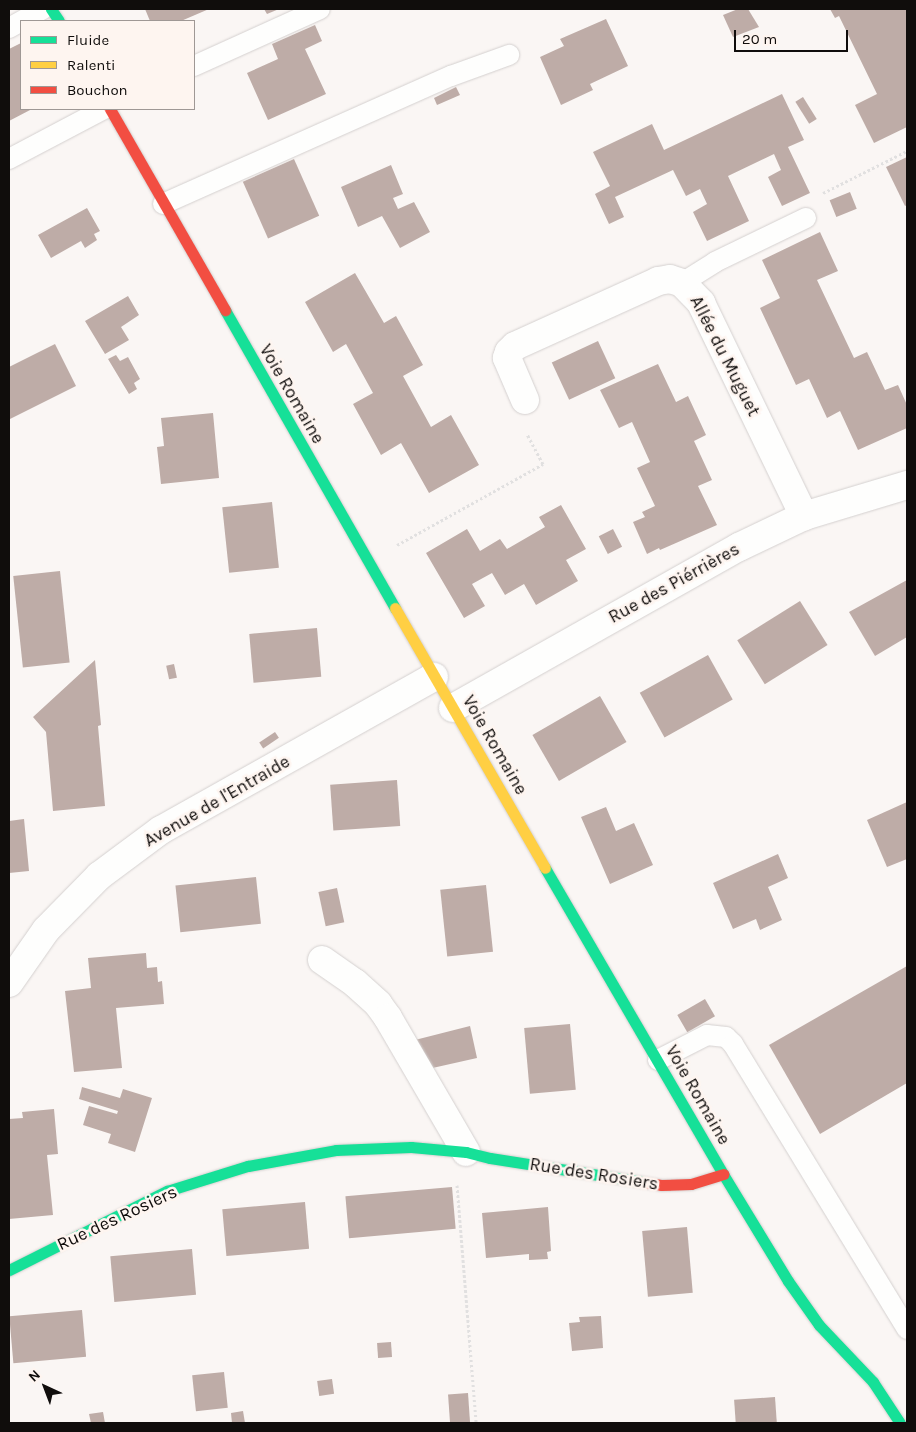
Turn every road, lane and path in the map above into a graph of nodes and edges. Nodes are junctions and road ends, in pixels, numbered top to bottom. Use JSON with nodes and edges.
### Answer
{"nodes":[{"id":1,"x":43,"y":9,"type":"edge"},
{"id":2,"x":52,"y":9,"type":"edge"},
{"id":3,"x":320,"y":9,"type":"edge"},
{"id":4,"x":23,"y":20,"type":"edge"},
{"id":5,"x":58,"y":20,"type":"edge"},
{"id":6,"x":20,"y":22,"type":"edge"},
{"id":7,"x":9,"y":28,"type":"edge"},
{"id":8,"x":510,"y":55,"type":"dead end"},
{"id":9,"x":195,"y":66,"type":"edge"},
{"id":10,"x":102,"y":110,"type":"edge"},
{"id":11,"x":111,"y":110,"type":"edge"},
{"id":12,"x":907,"y":151,"type":"edge"},
{"id":13,"x":9,"y":159,"type":"edge"},
{"id":14,"x":163,"y":204,"type":"junction"},
{"id":15,"x":806,"y":218,"type":"joint"},
{"id":16,"x":682,"y":283,"type":"junction"},
{"id":17,"x":525,"y":400,"type":"joint"},
{"id":18,"x":907,"y":485,"type":"edge"},
{"id":19,"x":804,"y":516,"type":"junction"},
{"id":20,"x":368,"y":561,"type":"junction"},
{"id":21,"x":434,"y":677,"type":"junction"},
{"id":22,"x":453,"y":708,"type":"junction"},
{"id":23,"x":322,"y":960,"type":"dead end"},
{"id":24,"x":9,"y":983,"type":"edge"},
{"id":25,"x":658,"y":1060,"type":"junction"},
{"id":26,"x":461,"y":1152,"type":"junction"},
{"id":27,"x":723,"y":1174,"type":"junction"},
{"id":28,"x":9,"y":1270,"type":"edge"},
{"id":29,"x":907,"y":1329,"type":"edge"},
{"id":30,"x":873,"y":1382,"type":"junction"},
{"id":31,"x":893,"y":1394,"type":"dead end"},
{"id":32,"x":476,"y":1423,"type":"edge"},
{"id":33,"x":900,"y":1423,"type":"edge"}],
"edges":[{"from":1,"to":4,"type":"lane"},
{"from":2,"to":5,"type":"street"},
{"from":3,"to":9,"type":"lane"},
{"from":6,"to":7,"type":"lane"},
{"from":8,"to":14,"type":"lane"},
{"from":10,"to":13,"type":"lane"},
{"from":11,"to":14,"type":"street","name":"Voie Romaine"},
{"from":12,"to":15,"type":"path"},
{"from":14,"to":20,"type":"street","name":"Voie Romaine"},
{"from":15,"to":16,"type":"lane"},
{"from":16,"to":17,"type":"street","name":"Allée du Muguet"},
{"from":16,"to":19,"type":"street","name":"Allée du Muguet"},
{"from":17,"to":20,"type":"path"},
{"from":18,"to":19,"type":"street","name":"Rue des Piérrières"},
{"from":19,"to":22,"type":"street","name":"Rue des Piérrières"},
{"from":20,"to":21,"type":"street","name":"Voie Romaine"},
{"from":21,"to":22,"type":"street","name":"Voie Romaine"},
{"from":21,"to":24,"type":"street","name":"Avenue de l'Entraide"},
{"from":22,"to":25,"type":"street","name":"Voie Romaine"},
{"from":23,"to":26,"type":"street"},
{"from":25,"to":27,"type":"street","name":"Voie Romaine"},
{"from":25,"to":29,"type":"lane"},
{"from":26,"to":27,"type":"street","name":"Rue des Rosiers"},
{"from":26,"to":28,"type":"street","name":"Rue des Rosiers"},
{"from":26,"to":32,"type":"path"},
{"from":27,"to":30,"type":"street","name":"Voie Romaine"},
{"from":30,"to":31,"type":"street","name":"Voie Romaine"},
{"from":30,"to":33,"type":"street","name":"Voie Romaine"}]}
